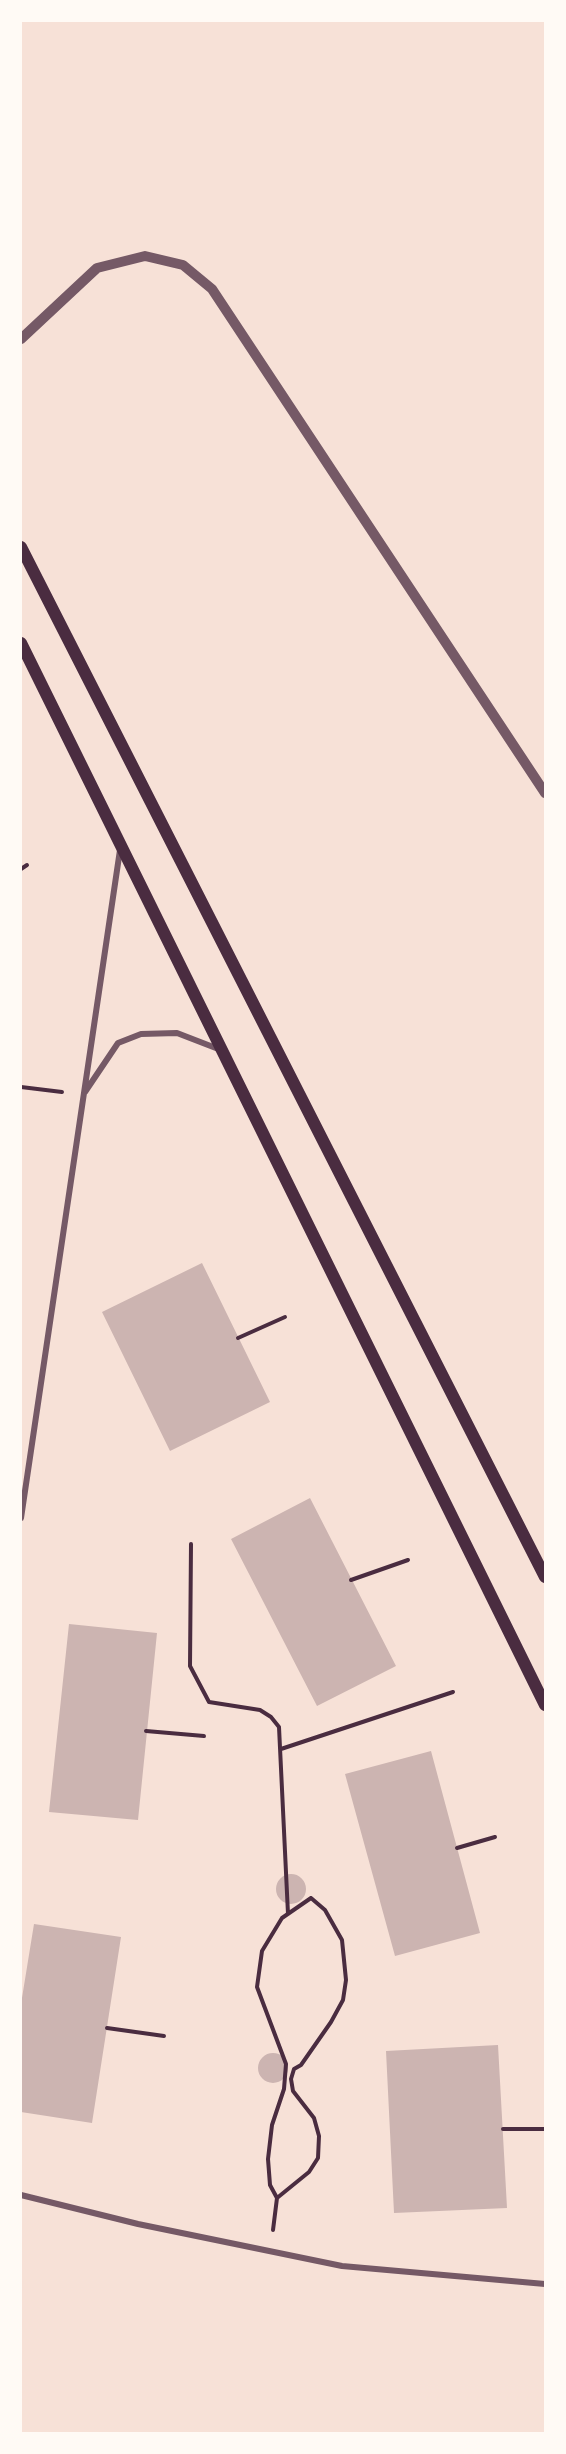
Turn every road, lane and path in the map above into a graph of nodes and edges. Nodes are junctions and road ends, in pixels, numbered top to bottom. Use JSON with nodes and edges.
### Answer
{"nodes":[{"id":1,"x":21,"y":339,"type":"edge"},
{"id":2,"x":21,"y":547,"type":"edge"},
{"id":3,"x":21,"y":643,"type":"edge"},
{"id":4,"x":545,"y":793,"type":"edge"},
{"id":5,"x":120,"y":846,"type":"junction"},
{"id":6,"x":27,"y":865,"type":"dead end"},
{"id":7,"x":21,"y":869,"type":"edge"},
{"id":8,"x":221,"y":1050,"type":"junction"},
{"id":9,"x":21,"y":1087,"type":"edge"},
{"id":10,"x":83,"y":1095,"type":"junction"},
{"id":11,"x":285,"y":1317,"type":"dead end"},
{"id":12,"x":238,"y":1338,"type":"dead end"},
{"id":13,"x":21,"y":1518,"type":"edge"},
{"id":14,"x":191,"y":1544,"type":"dead end"},
{"id":15,"x":408,"y":1560,"type":"dead end"},
{"id":16,"x":545,"y":1577,"type":"edge"},
{"id":17,"x":351,"y":1580,"type":"dead end"},
{"id":18,"x":453,"y":1692,"type":"dead end"},
{"id":19,"x":545,"y":1705,"type":"edge"},
{"id":20,"x":146,"y":1731,"type":"dead end"},
{"id":21,"x":204,"y":1736,"type":"dead end"},
{"id":22,"x":281,"y":1749,"type":"junction"},
{"id":23,"x":495,"y":1837,"type":"dead end"},
{"id":24,"x":457,"y":1848,"type":"dead end"},
{"id":25,"x":288,"y":1914,"type":"junction"},
{"id":26,"x":107,"y":2028,"type":"dead end"},
{"id":27,"x":164,"y":2036,"type":"dead end"},
{"id":28,"x":502,"y":2129,"type":"dead end"},
{"id":29,"x":545,"y":2129,"type":"edge"},
{"id":30,"x":21,"y":2195,"type":"edge"},
{"id":31,"x":277,"y":2198,"type":"junction"},
{"id":32,"x":271,"y":2252,"type":"junction"},
{"id":33,"x":545,"y":2284,"type":"edge"}],
"edges":[{"from":1,"to":4,"type":"street"},
{"from":2,"to":16,"type":"main road"},
{"from":3,"to":5,"type":"main road"},
{"from":5,"to":8,"type":"main road"},
{"from":5,"to":10,"type":"street"},
{"from":6,"to":7,"type":"path"},
{"from":8,"to":10,"type":"street"},
{"from":8,"to":19,"type":"main road"},
{"from":9,"to":10,"type":"path"},
{"from":10,"to":13,"type":"street"},
{"from":11,"to":12,"type":"path"},
{"from":14,"to":22,"type":"path"},
{"from":15,"to":17,"type":"path"},
{"from":18,"to":22,"type":"path"},
{"from":20,"to":21,"type":"path"},
{"from":22,"to":25,"type":"path"},
{"from":23,"to":24,"type":"path"},
{"from":25,"to":31,"type":"path"},
{"from":25,"to":31,"type":"path"},
{"from":26,"to":27,"type":"path"},
{"from":28,"to":29,"type":"path"},
{"from":30,"to":32,"type":"street"},
{"from":31,"to":32,"type":"path"},
{"from":32,"to":33,"type":"street"}]}
